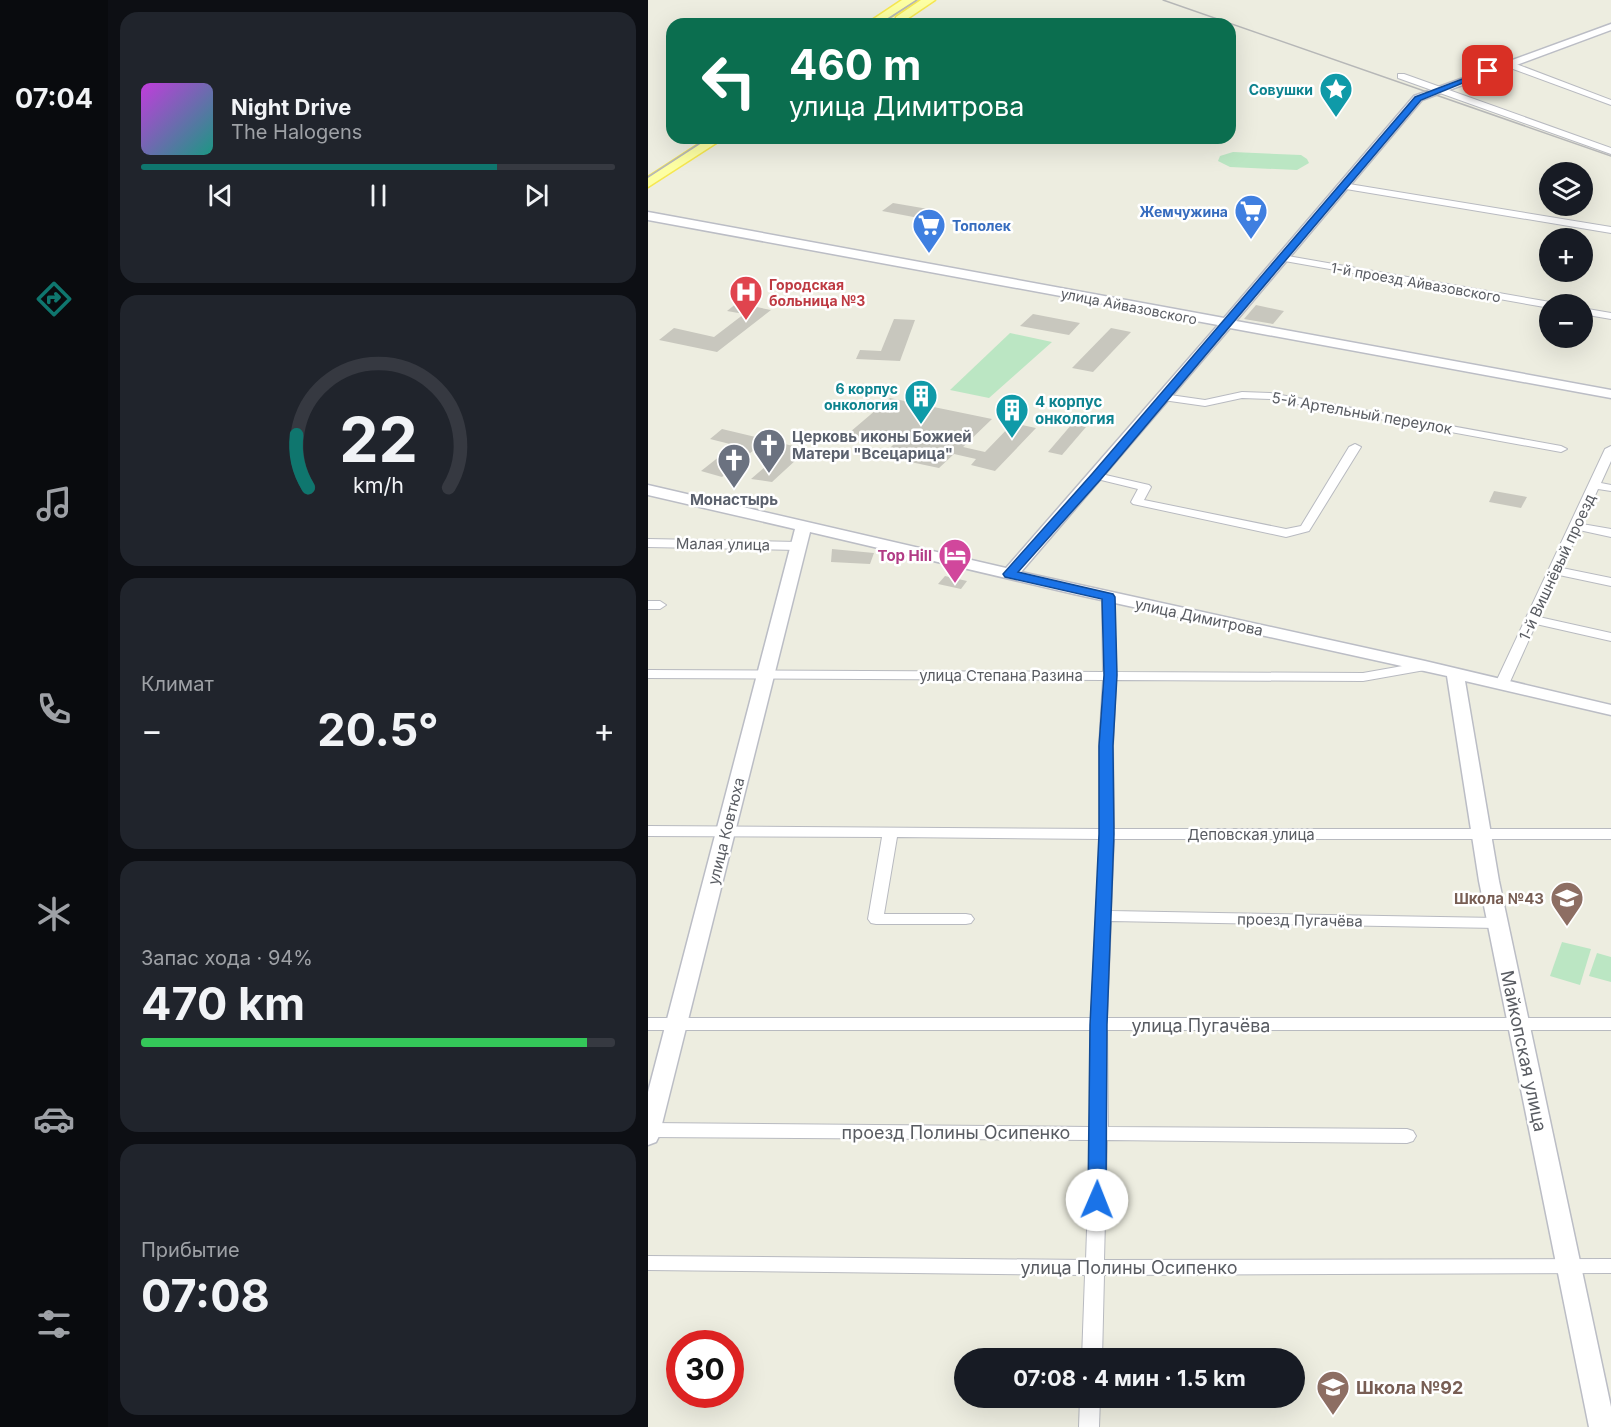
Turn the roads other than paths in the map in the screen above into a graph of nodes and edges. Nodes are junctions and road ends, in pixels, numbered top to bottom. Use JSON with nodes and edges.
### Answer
{"nodes":[{"id":1,"x":910,"y":0,"type":"edge"},
{"id":2,"x":929,"y":0,"type":"edge"},
{"id":3,"x":882,"y":18,"type":"edge"},
{"id":4,"x":901,"y":18,"type":"edge"},
{"id":5,"x":1611,"y":27,"type":"edge"},
{"id":6,"x":1508,"y":64,"type":"junction"},
{"id":7,"x":1401,"y":76,"type":"dead end"},
{"id":8,"x":1440,"y":90,"type":"junction"},
{"id":9,"x":1611,"y":103,"type":"edge"},
{"id":10,"x":686,"y":144,"type":"edge"},
{"id":11,"x":708,"y":144,"type":"edge"},
{"id":12,"x":1611,"y":151,"type":"edge"},
{"id":13,"x":648,"y":169,"type":"edge"},
{"id":14,"x":648,"y":183,"type":"edge"},
{"id":15,"x":1343,"y":186,"type":"junction"},
{"id":16,"x":648,"y":216,"type":"edge"},
{"id":17,"x":1611,"y":230,"type":"edge"},
{"id":18,"x":1282,"y":258,"type":"junction"},
{"id":19,"x":1539,"y":303,"type":"edge"},
{"id":20,"x":1593,"y":313,"type":"edge"},
{"id":21,"x":1611,"y":316,"type":"edge"},
{"id":22,"x":1226,"y":324,"type":"junction"},
{"id":23,"x":1611,"y":394,"type":"edge"},
{"id":24,"x":1163,"y":397,"type":"junction"},
{"id":25,"x":1355,"y":447,"type":"dead end"},
{"id":26,"x":1561,"y":449,"type":"dead end"},
{"id":27,"x":1611,"y":449,"type":"edge"},
{"id":28,"x":1096,"y":476,"type":"junction"},
{"id":29,"x":1594,"y":485,"type":"junction"},
{"id":30,"x":1611,"y":488,"type":"edge"},
{"id":31,"x":648,"y":490,"type":"edge"},
{"id":32,"x":804,"y":526,"type":"junction"},
{"id":33,"x":1575,"y":526,"type":"junction"},
{"id":34,"x":1611,"y":534,"type":"edge"},
{"id":35,"x":648,"y":543,"type":"edge"},
{"id":36,"x":798,"y":546,"type":"junction"},
{"id":37,"x":1555,"y":570,"type":"junction"},
{"id":38,"x":1010,"y":574,"type":"junction"},
{"id":39,"x":1611,"y":582,"type":"edge"},
{"id":40,"x":1108,"y":597,"type":"junction"},
{"id":41,"x":1532,"y":619,"type":"junction"},
{"id":42,"x":1611,"y":637,"type":"edge"},
{"id":43,"x":1425,"y":666,"type":"junction"},
{"id":44,"x":1455,"y":673,"type":"junction"},
{"id":45,"x":648,"y":674,"type":"edge"},
{"id":46,"x":1110,"y":675,"type":"junction"},
{"id":47,"x":764,"y":676,"type":"junction"},
{"id":48,"x":1502,"y":684,"type":"junction"},
{"id":49,"x":1611,"y":710,"type":"edge"},
{"id":50,"x":648,"y":831,"type":"edge"},
{"id":51,"x":726,"y":831,"type":"junction"},
{"id":52,"x":890,"y":833,"type":"junction"},
{"id":53,"x":1480,"y":833,"type":"junction"},
{"id":54,"x":1107,"y":834,"type":"junction"},
{"id":55,"x":1611,"y":834,"type":"edge"},
{"id":56,"x":1103,"y":916,"type":"junction"},
{"id":57,"x":966,"y":919,"type":"dead end"},
{"id":58,"x":1497,"y":923,"type":"junction"},
{"id":59,"x":648,"y":1024,"type":"edge"},
{"id":60,"x":676,"y":1024,"type":"junction"},
{"id":61,"x":1611,"y":1024,"type":"edge"},
{"id":62,"x":1099,"y":1025,"type":"junction"},
{"id":63,"x":1518,"y":1025,"type":"junction"},
{"id":64,"x":648,"y":1132,"type":"edge"},
{"id":65,"x":1099,"y":1132,"type":"junction"},
{"id":66,"x":1407,"y":1136,"type":"dead end"},
{"id":67,"x":648,"y":1263,"type":"edge"},
{"id":68,"x":1570,"y":1266,"type":"junction"},
{"id":69,"x":1611,"y":1266,"type":"edge"},
{"id":70,"x":1096,"y":1268,"type":"junction"},
{"id":71,"x":1092,"y":1348,"type":"edge"},
{"id":72,"x":1090,"y":1408,"type":"edge"},
{"id":73,"x":1089,"y":1427,"type":"edge"},
{"id":74,"x":1602,"y":1427,"type":"edge"}],
"edges":[{"from":1,"to":3,"type":"main road"},
{"from":2,"to":4,"type":"main road"},
{"from":5,"to":6,"type":"street"},
{"from":6,"to":8,"type":"street"},
{"from":6,"to":9,"type":"street"},
{"from":7,"to":8,"type":"street"},
{"from":8,"to":12,"type":"street"},
{"from":8,"to":15,"type":"street"},
{"from":10,"to":13,"type":"main road"},
{"from":11,"to":14,"type":"main road"},
{"from":15,"to":17,"type":"street"},
{"from":15,"to":18,"type":"street"},
{"from":16,"to":22,"type":"street","name":"улица Айвазовского"},
{"from":18,"to":19,"type":"street","name":"1-й проезд Айвазовского"},
{"from":18,"to":22,"type":"street"},
{"from":20,"to":21,"type":"street"},
{"from":22,"to":23,"type":"street","name":"улица Айвазовского"},
{"from":22,"to":24,"type":"street"},
{"from":24,"to":26,"type":"street","name":"5-й Артельный переулок"},
{"from":24,"to":28,"type":"street"},
{"from":25,"to":28,"type":"street"},
{"from":27,"to":29,"type":"street","name":"1-й Вишнёвый проезд"},
{"from":28,"to":38,"type":"street"},
{"from":29,"to":30,"type":"street"},
{"from":29,"to":33,"type":"street","name":"1-й Вишнёвый проезд"},
{"from":31,"to":32,"type":"street","name":"улица Димитрова"},
{"from":32,"to":36,"type":"street","name":"улица Ковтюха"},
{"from":32,"to":38,"type":"street","name":"улица Димитрова"},
{"from":33,"to":34,"type":"street"},
{"from":33,"to":37,"type":"street","name":"1-й Вишнёвый проезд"},
{"from":35,"to":36,"type":"street","name":"Малая улица"},
{"from":36,"to":47,"type":"street","name":"улица Ковтюха"},
{"from":37,"to":39,"type":"street"},
{"from":37,"to":41,"type":"street","name":"1-й Вишнёвый проезд"},
{"from":38,"to":40,"type":"street","name":"улица Димитрова"},
{"from":40,"to":43,"type":"street","name":"улица Димитрова"},
{"from":40,"to":46,"type":"street"},
{"from":41,"to":42,"type":"street"},
{"from":41,"to":48,"type":"street","name":"1-й Вишнёвый проезд"},
{"from":43,"to":44,"type":"street","name":"улица Димитрова"},
{"from":43,"to":46,"type":"street","name":"улица Степана Разина"},
{"from":44,"to":48,"type":"street","name":"улица Димитрова"},
{"from":44,"to":53,"type":"street","name":"Майкопская улица"},
{"from":45,"to":47,"type":"street","name":"улица Степана Разина"},
{"from":46,"to":47,"type":"street","name":"улица Степана Разина"},
{"from":46,"to":54,"type":"street"},
{"from":47,"to":51,"type":"street","name":"улица Ковтюха"},
{"from":48,"to":49,"type":"street","name":"улица Димитрова"},
{"from":50,"to":51,"type":"street","name":"Деповская улица"},
{"from":51,"to":52,"type":"street","name":"Деповская улица"},
{"from":51,"to":60,"type":"street","name":"улица Ковтюха"},
{"from":52,"to":54,"type":"street","name":"Деповская улица"},
{"from":52,"to":57,"type":"street"},
{"from":53,"to":54,"type":"street","name":"Деповская улица"},
{"from":53,"to":55,"type":"street","name":"Деповская улица"},
{"from":53,"to":58,"type":"street","name":"Майкопская улица"},
{"from":54,"to":56,"type":"street"},
{"from":56,"to":58,"type":"street","name":"проезд Пугачёва"},
{"from":56,"to":62,"type":"street"},
{"from":58,"to":63,"type":"street","name":"Майкопская улица"},
{"from":59,"to":60,"type":"street","name":"улица Пугачёва"},
{"from":60,"to":62,"type":"street","name":"улица Пугачёва"},
{"from":60,"to":64,"type":"street","name":"улица Ковтюха"},
{"from":61,"to":63,"type":"street","name":"улица Пугачёва"},
{"from":62,"to":63,"type":"street","name":"улица Пугачёва"},
{"from":62,"to":65,"type":"street"},
{"from":63,"to":68,"type":"street","name":"Майкопская улица"},
{"from":64,"to":65,"type":"street","name":"проезд Полины Осипенко"},
{"from":65,"to":66,"type":"street","name":"проезд Полины Осипенко"},
{"from":65,"to":70,"type":"street"},
{"from":67,"to":70,"type":"street","name":"улица Полины Осипенко"},
{"from":68,"to":69,"type":"street","name":"улица Полины Осипенко"},
{"from":68,"to":70,"type":"street","name":"улица Полины Осипенко"},
{"from":68,"to":74,"type":"street","name":"Майкопская улица"},
{"from":70,"to":71,"type":"street"},
{"from":72,"to":73,"type":"street"}]}
